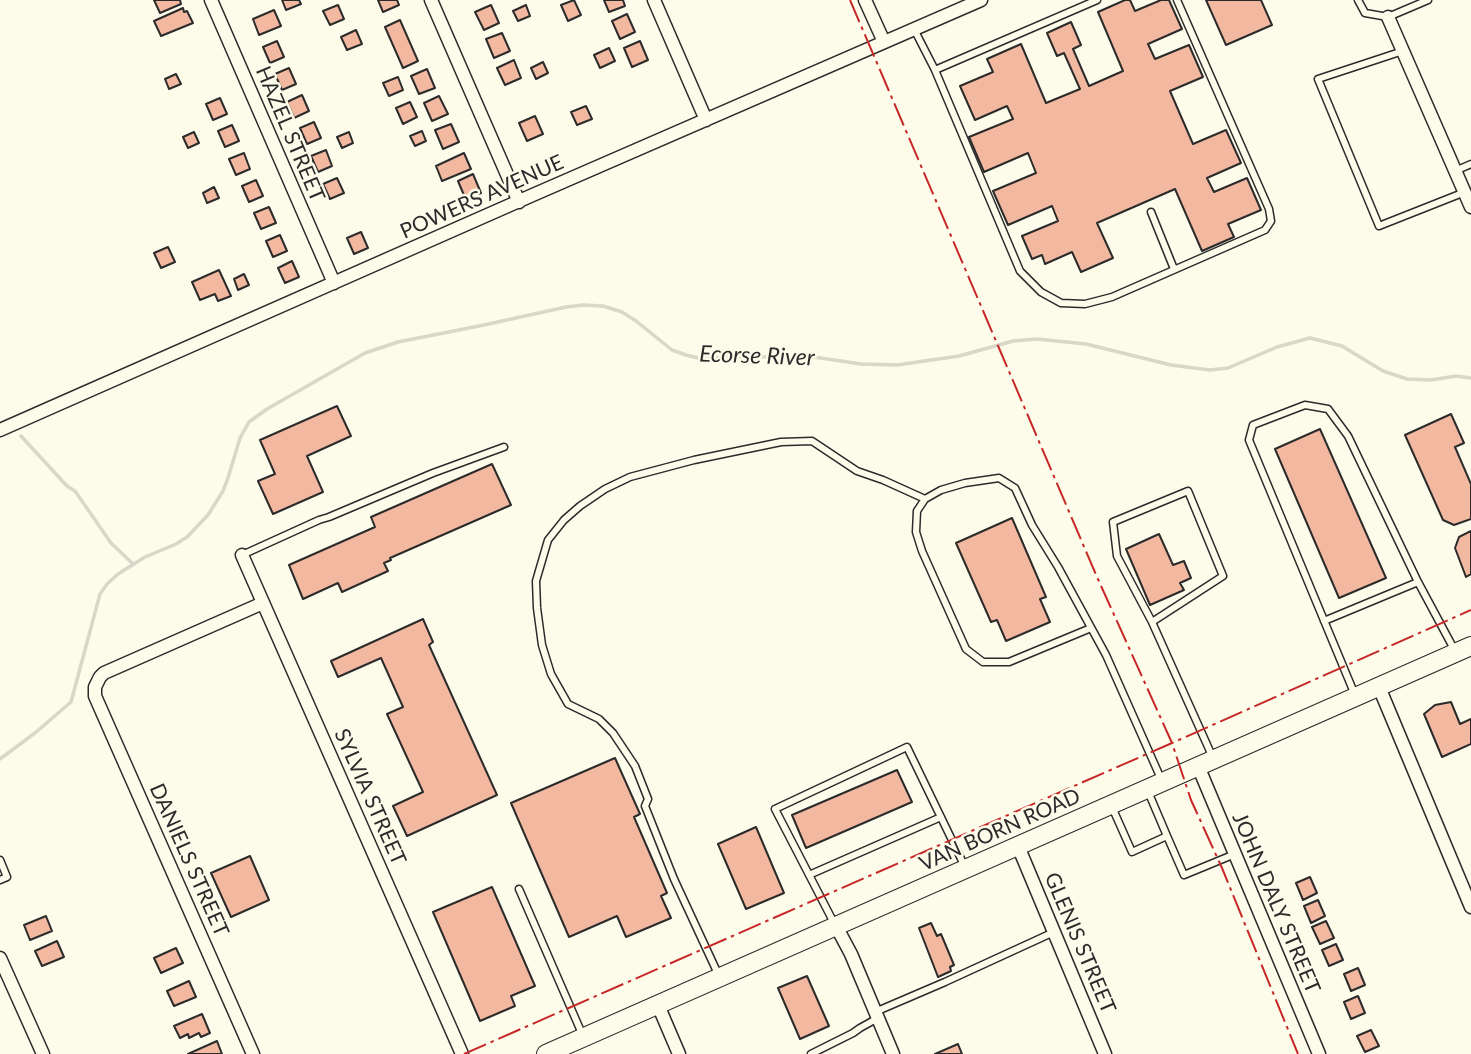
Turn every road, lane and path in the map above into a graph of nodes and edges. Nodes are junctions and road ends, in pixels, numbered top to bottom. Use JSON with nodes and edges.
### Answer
{"nodes":[{"id":1,"x":211,"y":0,"type":"edge"},
{"id":2,"x":431,"y":0,"type":"edge"},
{"id":3,"x":654,"y":0,"type":"edge"},
{"id":4,"x":865,"y":0,"type":"edge"},
{"id":5,"x":981,"y":0,"type":"edge"},
{"id":6,"x":1097,"y":0,"type":"edge"},
{"id":7,"x":1177,"y":0,"type":"edge"},
{"id":8,"x":1358,"y":0,"type":"edge"},
{"id":9,"x":1428,"y":0,"type":"edge"},
{"id":10,"x":1411,"y":3,"type":"edge"},
{"id":11,"x":1388,"y":17,"type":"junction"},
{"id":12,"x":914,"y":29,"type":"junction"},
{"id":13,"x":884,"y":42,"type":"junction"},
{"id":14,"x":1403,"y":51,"type":"junction"},
{"id":15,"x":935,"y":70,"type":"junction"},
{"id":16,"x":706,"y":120,"type":"junction"},
{"id":17,"x":1471,"y":164,"type":"edge"},
{"id":18,"x":1455,"y":170,"type":"junction"},
{"id":19,"x":1465,"y":192,"type":"junction"},
{"id":20,"x":519,"y":202,"type":"junction"},
{"id":21,"x":1471,"y":207,"type":"edge"},
{"id":22,"x":1150,"y":212,"type":"dead end"},
{"id":23,"x":1174,"y":269,"type":"junction"},
{"id":24,"x":334,"y":283,"type":"junction"},
{"id":25,"x":0,"y":430,"type":"edge"},
{"id":26,"x":504,"y":447,"type":"dead end"},
{"id":27,"x":925,"y":499,"type":"junction"},
{"id":28,"x":242,"y":555,"type":"joint"},
{"id":29,"x":1418,"y":582,"type":"junction"},
{"id":30,"x":263,"y":603,"type":"junction"},
{"id":31,"x":1324,"y":621,"type":"junction"},
{"id":32,"x":1152,"y":622,"type":"junction"},
{"id":33,"x":1091,"y":628,"type":"junction"},
{"id":34,"x":1464,"y":650,"type":"edge"},
{"id":35,"x":1379,"y":687,"type":"junction"},
{"id":36,"x":1356,"y":697,"type":"junction"},
{"id":37,"x":1206,"y":763,"type":"junction"},
{"id":38,"x":1155,"y":786,"type":"junction"},
{"id":39,"x":1111,"y":805,"type":"junction"},
{"id":40,"x":941,"y":817,"type":"junction"},
{"id":41,"x":1167,"y":836,"type":"junction"},
{"id":42,"x":1018,"y":846,"type":"junction"},
{"id":43,"x":1235,"y":853,"type":"junction"},
{"id":44,"x":0,"y":860,"type":"edge"},
{"id":45,"x":966,"y":869,"type":"junction"},
{"id":46,"x":809,"y":875,"type":"junction"},
{"id":47,"x":0,"y":880,"type":"edge"},
{"id":48,"x":519,"y":889,"type":"dead end"},
{"id":49,"x":1471,"y":907,"type":"edge"},
{"id":50,"x":836,"y":926,"type":"junction"},
{"id":51,"x":1055,"y":933,"type":"junction"},
{"id":52,"x":0,"y":958,"type":"edge"},
{"id":53,"x":719,"y":978,"type":"junction"},
{"id":54,"x":658,"y":1005,"type":"junction"},
{"id":55,"x":877,"y":1015,"type":"junction"},
{"id":56,"x":584,"y":1038,"type":"junction"},
{"id":57,"x":558,"y":1052,"type":"edge"},
{"id":58,"x":888,"y":1052,"type":"edge"},
{"id":59,"x":43,"y":1054,"type":"edge"},
{"id":60,"x":253,"y":1054,"type":"edge"},
{"id":61,"x":462,"y":1054,"type":"edge"},
{"id":62,"x":679,"y":1054,"type":"edge"},
{"id":63,"x":811,"y":1054,"type":"edge"},
{"id":64,"x":1105,"y":1054,"type":"edge"},
{"id":65,"x":1319,"y":1054,"type":"edge"}],
"edges":[{"from":1,"to":24,"type":"street","name":"HAZEL STREET"},
{"from":2,"to":20,"type":"street"},
{"from":3,"to":16,"type":"street"},
{"from":4,"to":13,"type":"street"},
{"from":5,"to":12,"type":"street","name":"POWERS AVENUE"},
{"from":6,"to":15,"type":"lane"},
{"from":7,"to":23,"type":"lane"},
{"from":8,"to":11,"type":"lane"},
{"from":9,"to":10,"type":"lane"},
{"from":10,"to":11,"type":"lane"},
{"from":11,"to":14,"type":"street"},
{"from":12,"to":13,"type":"street","name":"POWERS AVENUE"},
{"from":12,"to":15,"type":"lane"},
{"from":13,"to":16,"type":"street","name":"POWERS AVENUE"},
{"from":14,"to":18,"type":"street"},
{"from":14,"to":19,"type":"lane"},
{"from":15,"to":23,"type":"lane"},
{"from":16,"to":20,"type":"street","name":"POWERS AVENUE"},
{"from":17,"to":18,"type":"lane"},
{"from":18,"to":19,"type":"street"},
{"from":19,"to":21,"type":"street"},
{"from":20,"to":24,"type":"street","name":"POWERS AVENUE"},
{"from":22,"to":23,"type":"lane"},
{"from":24,"to":25,"type":"street","name":"POWERS AVENUE"},
{"from":26,"to":28,"type":"lane"},
{"from":27,"to":33,"type":"lane"},
{"from":27,"to":33,"type":"lane"},
{"from":27,"to":53,"type":"lane"},
{"from":28,"to":30,"type":"street","name":"SYLVIA STREET"},
{"from":29,"to":31,"type":"lane"},
{"from":29,"to":31,"type":"lane"},
{"from":29,"to":34,"type":"lane"},
{"from":30,"to":60,"type":"street","name":"DANIELS STREET"},
{"from":30,"to":61,"type":"street","name":"SYLVIA STREET"},
{"from":31,"to":36,"type":"lane"},
{"from":32,"to":32,"type":"lane"},
{"from":32,"to":37,"type":"lane"},
{"from":33,"to":38,"type":"lane"},
{"from":34,"to":35,"type":"main road","name":"VAN BORN ROAD"},
{"from":35,"to":36,"type":"main road","name":"VAN BORN ROAD"},
{"from":35,"to":49,"type":"street"},
{"from":36,"to":37,"type":"main road","name":"VAN BORN ROAD"},
{"from":37,"to":38,"type":"main road","name":"VAN BORN ROAD"},
{"from":37,"to":43,"type":"street","name":"JOHN DALY STREET"},
{"from":38,"to":39,"type":"main road","name":"VAN BORN ROAD"},
{"from":38,"to":41,"type":"lane"},
{"from":39,"to":41,"type":"lane"},
{"from":39,"to":42,"type":"main road","name":"VAN BORN ROAD"},
{"from":40,"to":45,"type":"lane"},
{"from":40,"to":46,"type":"lane"},
{"from":40,"to":46,"type":"lane"},
{"from":41,"to":43,"type":"lane"},
{"from":42,"to":45,"type":"main road","name":"VAN BORN ROAD"},
{"from":42,"to":51,"type":"street","name":"GLENIS STREET"},
{"from":43,"to":65,"type":"street","name":"JOHN DALY STREET"},
{"from":44,"to":47,"type":"lane"},
{"from":45,"to":50,"type":"main road","name":"VAN BORN ROAD"},
{"from":46,"to":50,"type":"lane"},
{"from":48,"to":56,"type":"lane"},
{"from":50,"to":53,"type":"main road","name":"VAN BORN ROAD"},
{"from":50,"to":55,"type":"street"},
{"from":51,"to":55,"type":"lane"},
{"from":51,"to":64,"type":"street","name":"GLENIS STREET"},
{"from":52,"to":59,"type":"street"},
{"from":53,"to":54,"type":"main road","name":"VAN BORN ROAD"},
{"from":54,"to":56,"type":"main road","name":"VAN BORN ROAD"},
{"from":54,"to":62,"type":"street"},
{"from":55,"to":58,"type":"street"},
{"from":55,"to":63,"type":"lane"},
{"from":56,"to":57,"type":"main road","name":"VAN BORN ROAD"}]}
